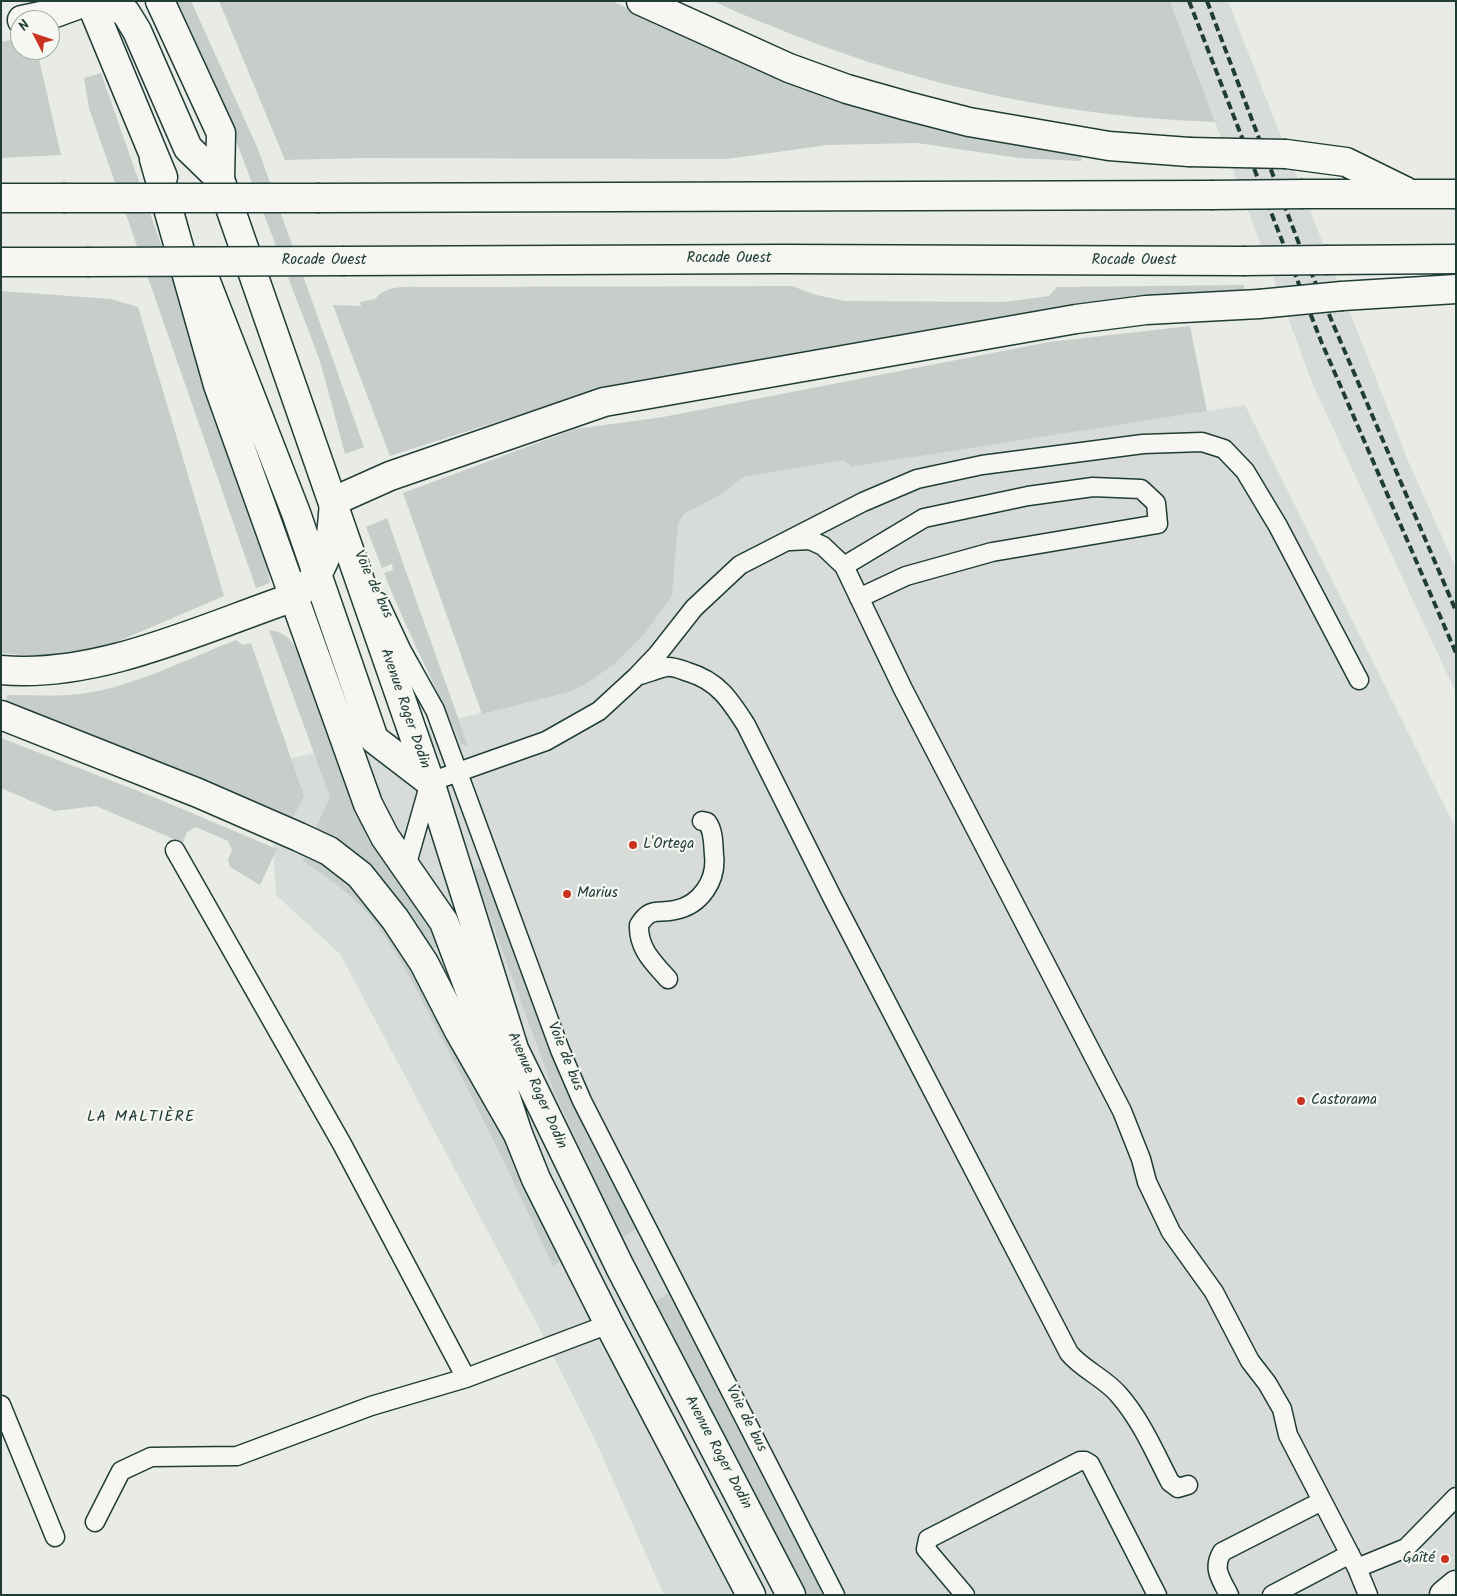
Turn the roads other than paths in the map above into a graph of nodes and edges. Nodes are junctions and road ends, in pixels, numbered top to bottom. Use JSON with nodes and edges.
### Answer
{"nodes":[{"id":1,"x":89,"y":1,"type":"edge"},
{"id":2,"x":108,"y":1,"type":"edge"},
{"id":3,"x":160,"y":1,"type":"edge"},
{"id":4,"x":641,"y":1,"type":"edge"},
{"id":5,"x":60,"y":11,"type":"edge"},
{"id":6,"x":154,"y":159,"type":"junction"},
{"id":7,"x":220,"y":179,"type":"junction"},
{"id":8,"x":1411,"y":194,"type":"junction"},
{"id":9,"x":1456,"y":194,"type":"edge"},
{"id":10,"x":1,"y":198,"type":"edge"},
{"id":11,"x":1456,"y":259,"type":"edge"},
{"id":12,"x":1,"y":262,"type":"edge"},
{"id":13,"x":1456,"y":289,"type":"edge"},
{"id":14,"x":334,"y":502,"type":"junction"},
{"id":15,"x":296,"y":513,"type":"junction"},
{"id":16,"x":780,"y":544,"type":"junction"},
{"id":17,"x":844,"y":566,"type":"junction"},
{"id":18,"x":318,"y":574,"type":"junction"},
{"id":19,"x":294,"y":597,"type":"junction"},
{"id":20,"x":859,"y":598,"type":"junction"},
{"id":21,"x":1,"y":670,"type":"edge"},
{"id":22,"x":637,"y":676,"type":"junction"},
{"id":23,"x":1359,"y":680,"type":"dead end"},
{"id":24,"x":1,"y":715,"type":"edge"},
{"id":25,"x":459,"y":772,"type":"junction"},
{"id":26,"x":430,"y":782,"type":"junction"},
{"id":27,"x":702,"y":821,"type":"dead end"},
{"id":28,"x":175,"y":850,"type":"dead end"},
{"id":29,"x":406,"y":867,"type":"junction"},
{"id":30,"x":668,"y":979,"type":"dead end"},
{"id":31,"x":518,"y":1134,"type":"junction"},
{"id":32,"x":609,"y":1324,"type":"junction"},
{"id":33,"x":466,"y":1378,"type":"junction"},
{"id":34,"x":1,"y":1405,"type":"edge"},
{"id":35,"x":1188,"y":1485,"type":"dead end"},
{"id":36,"x":1456,"y":1497,"type":"edge"},
{"id":37,"x":1322,"y":1501,"type":"junction"},
{"id":38,"x":95,"y":1522,"type":"dead end"},
{"id":39,"x":55,"y":1537,"type":"dead end"},
{"id":40,"x":1353,"y":1561,"type":"junction"},
{"id":41,"x":1456,"y":1585,"type":"edge"},
{"id":42,"x":751,"y":1595,"type":"edge"},
{"id":43,"x":791,"y":1595,"type":"edge"},
{"id":44,"x":835,"y":1595,"type":"edge"},
{"id":45,"x":965,"y":1595,"type":"edge"},
{"id":46,"x":1157,"y":1595,"type":"edge"},
{"id":47,"x":1229,"y":1595,"type":"edge"},
{"id":48,"x":1272,"y":1595,"type":"edge"},
{"id":49,"x":1368,"y":1595,"type":"edge"},
{"id":50,"x":1444,"y":1595,"type":"edge"}],
"edges":[{"from":1,"to":5,"type":"main road"},
{"from":1,"to":6,"type":"main road"},
{"from":2,"to":7,"type":"main road"},
{"from":3,"to":7,"type":"main road"},
{"from":4,"to":8,"type":"main road","bridge":true},
{"from":6,"to":15,"type":"main road"},
{"from":6,"to":19,"type":"main road","name":"Avenue Roger Dodin"},
{"from":7,"to":14,"type":"main road","name":"Avenue Roger Dodin"},
{"from":8,"to":9,"type":"main road"},
{"from":8,"to":10,"type":"main road","bridge":true},
{"from":11,"to":12,"type":"main road","name":"Rocade Ouest","bridge":true},
{"from":13,"to":14,"type":"main road","bridge":true},
{"from":14,"to":15,"type":"main road"},
{"from":14,"to":18,"type":"main road"},
{"from":14,"to":25,"type":"lane","name":"Voie de bus"},
{"from":14,"to":26,"type":"main road","name":"Avenue Roger Dodin"},
{"from":15,"to":18,"type":"main road"},
{"from":16,"to":17,"type":"lane"},
{"from":16,"to":22,"type":"lane"},
{"from":16,"to":23,"type":"lane"},
{"from":17,"to":20,"type":"lane"},
{"from":17,"to":20,"type":"lane"},
{"from":18,"to":19,"type":"main road"},
{"from":18,"to":26,"type":"main road"},
{"from":19,"to":21,"type":"main road"},
{"from":19,"to":29,"type":"main road","name":"Avenue Roger Dodin"},
{"from":20,"to":37,"type":"lane"},
{"from":22,"to":25,"type":"lane"},
{"from":22,"to":35,"type":"lane"},
{"from":24,"to":31,"type":"main road"},
{"from":25,"to":26,"type":"lane"},
{"from":25,"to":44,"type":"lane","name":"Voie de bus"},
{"from":26,"to":29,"type":"lane"},
{"from":26,"to":43,"type":"main road","name":"Avenue Roger Dodin"},
{"from":27,"to":30,"type":"lane"},
{"from":28,"to":33,"type":"lane"},
{"from":29,"to":31,"type":"main road","name":"Avenue Roger Dodin"},
{"from":31,"to":32,"type":"main road","name":"Avenue Roger Dodin"},
{"from":32,"to":33,"type":"lane"},
{"from":32,"to":42,"type":"main road","name":"Avenue Roger Dodin"},
{"from":33,"to":38,"type":"lane"},
{"from":34,"to":39,"type":"lane"},
{"from":36,"to":40,"type":"lane"},
{"from":37,"to":40,"type":"lane"},
{"from":37,"to":47,"type":"lane"},
{"from":40,"to":48,"type":"lane"},
{"from":40,"to":49,"type":"lane"},
{"from":41,"to":50,"type":"main road"},
{"from":45,"to":46,"type":"lane"}]}
